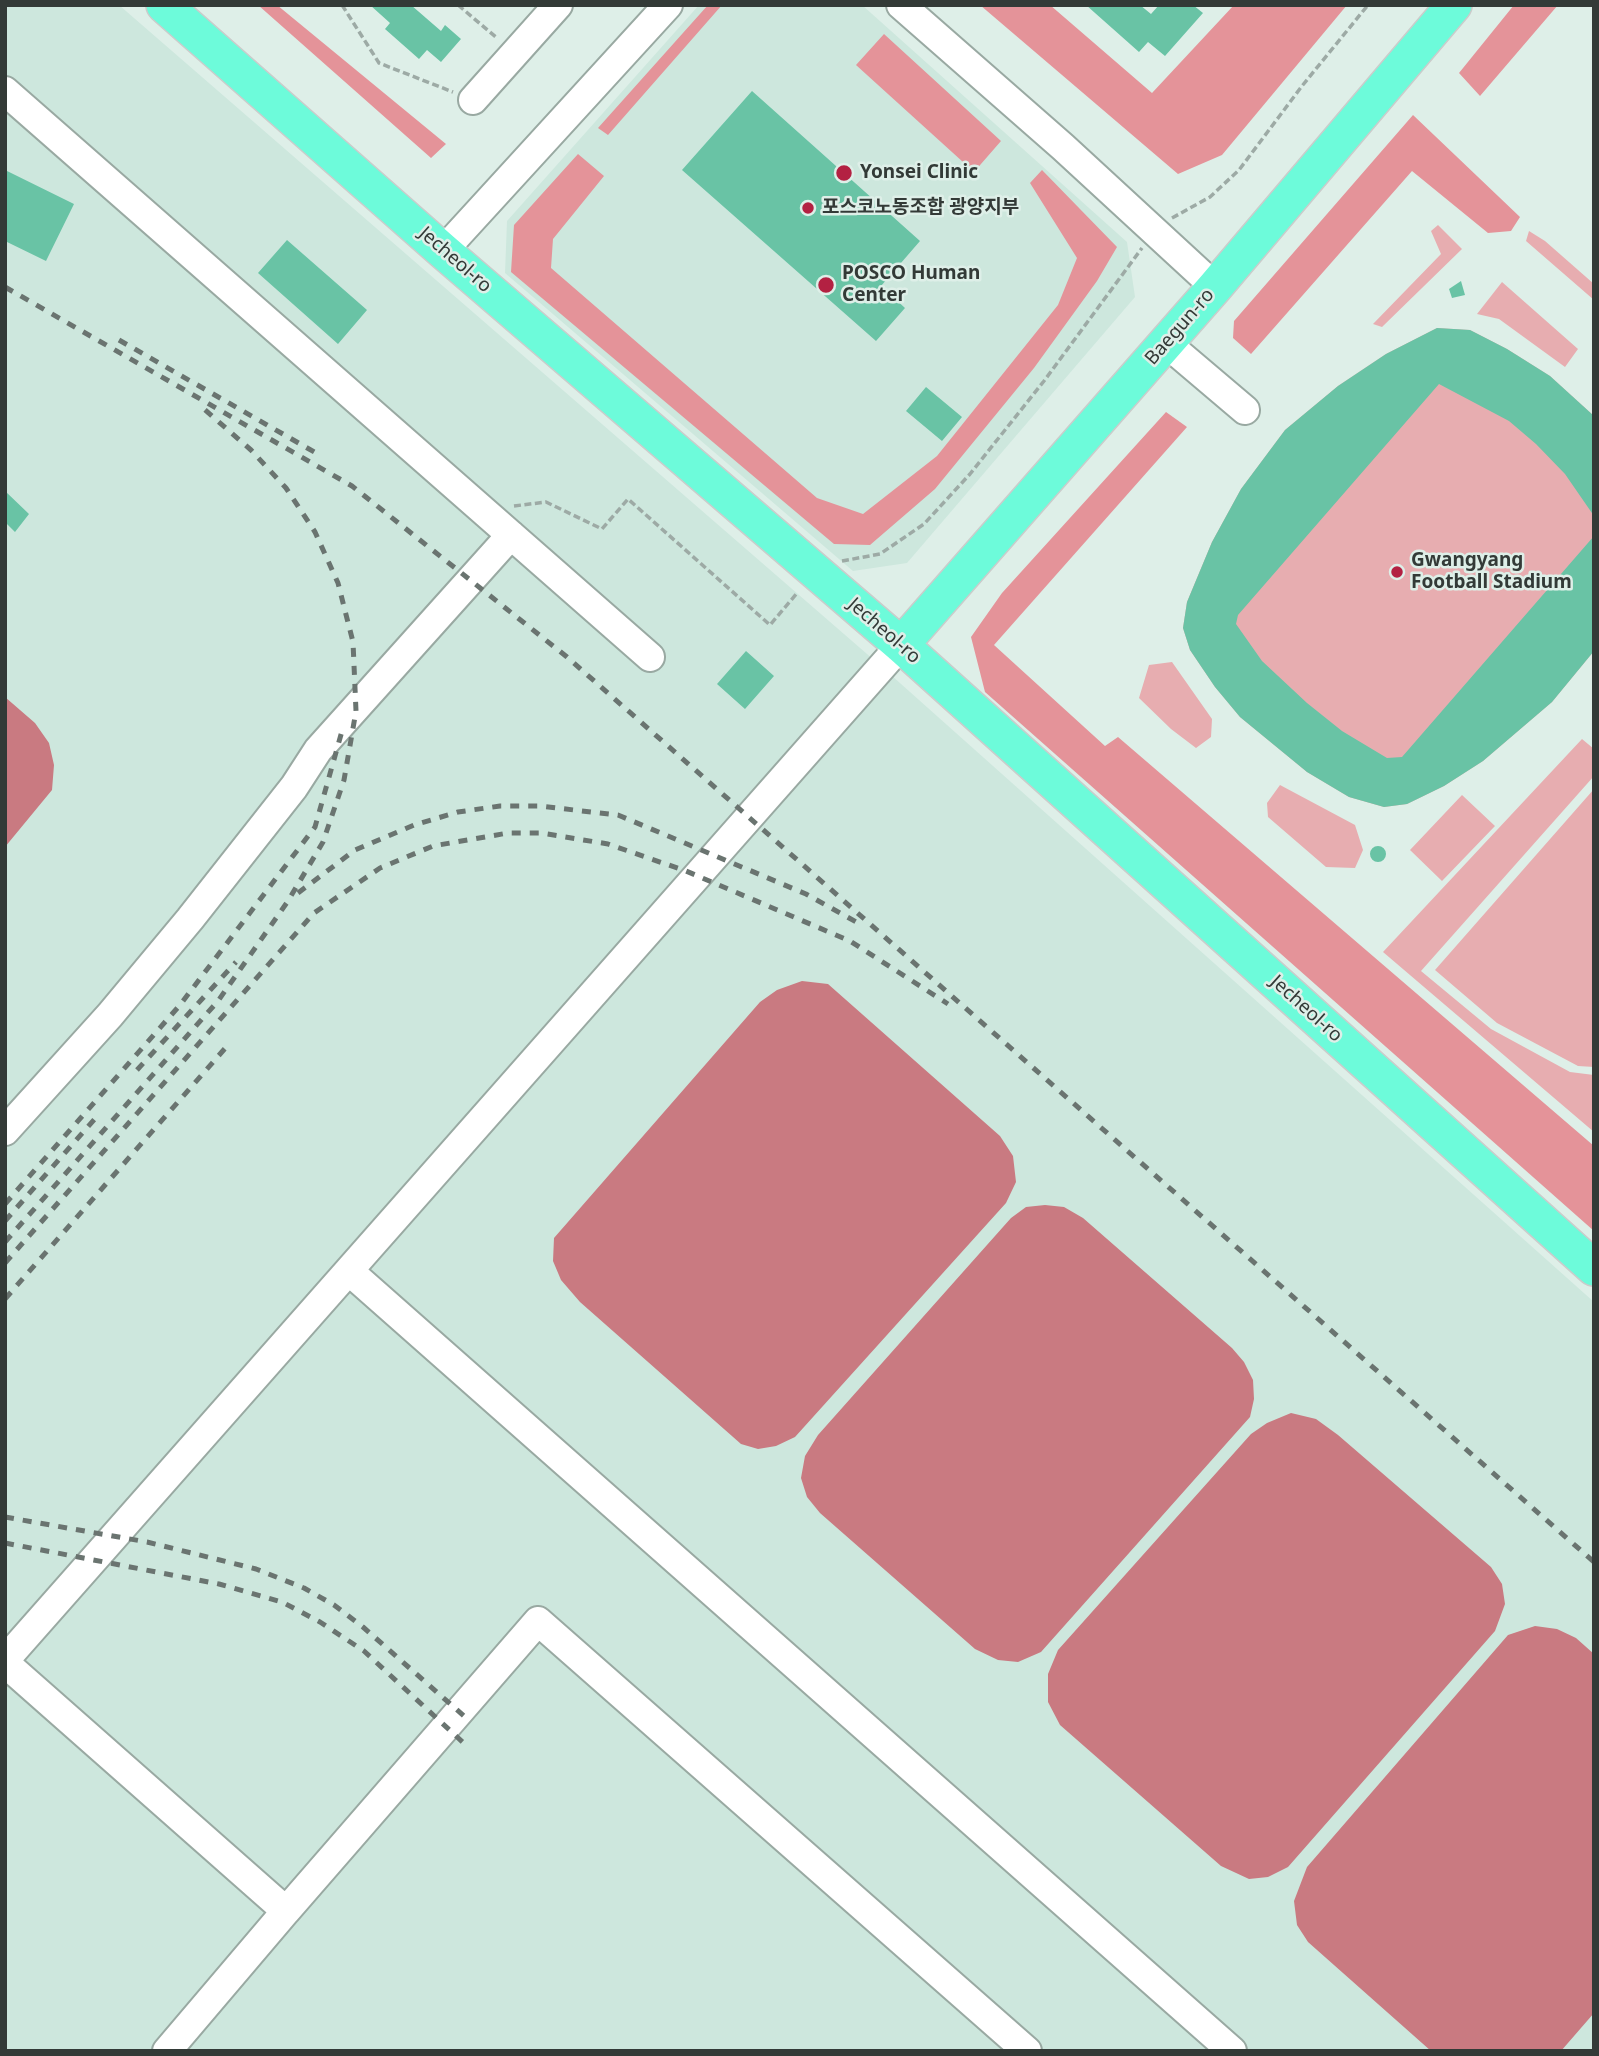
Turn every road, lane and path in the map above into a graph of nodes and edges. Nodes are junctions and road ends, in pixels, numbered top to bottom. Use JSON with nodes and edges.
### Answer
{"nodes":[{"id":1,"x":164,"y":5,"type":"edge"},
{"id":2,"x":342,"y":5,"type":"edge"},
{"id":3,"x":458,"y":5,"type":"edge"},
{"id":4,"x":558,"y":5,"type":"edge"},
{"id":5,"x":668,"y":5,"type":"edge"},
{"id":6,"x":901,"y":5,"type":"edge"},
{"id":7,"x":1368,"y":5,"type":"edge"},
{"id":8,"x":1454,"y":5,"type":"edge"},
{"id":9,"x":514,"y":54,"type":"junction"},
{"id":10,"x":5,"y":91,"type":"edge"},
{"id":11,"x":473,"y":100,"type":"joint"},
{"id":12,"x":1154,"y":234,"type":"junction"},
{"id":13,"x":443,"y":251,"type":"junction"},
{"id":14,"x":1215,"y":287,"type":"junction"},
{"id":15,"x":1167,"y":343,"type":"junction"},
{"id":16,"x":1245,"y":410,"type":"dead end"},
{"id":17,"x":508,"y":523,"type":"junction"},
{"id":18,"x":816,"y":572,"type":"junction"},
{"id":19,"x":901,"y":645,"type":"junction"},
{"id":20,"x":650,"y":657,"type":"dead end"},
{"id":21,"x":5,"y":1131,"type":"edge"},
{"id":22,"x":1594,"y":1268,"type":"edge"},
{"id":23,"x":349,"y":1271,"type":"junction"},
{"id":24,"x":5,"y":1661,"type":"edge"},
{"id":25,"x":286,"y":1911,"type":"junction"},
{"id":26,"x":167,"y":2051,"type":"edge"},
{"id":27,"x":1027,"y":2051,"type":"edge"},
{"id":28,"x":1232,"y":2051,"type":"edge"}],
"edges":[{"from":1,"to":13,"type":"main road","name":"Jecheol-ro"},
{"from":2,"to":11,"type":"path"},
{"from":3,"to":9,"type":"path"},
{"from":4,"to":9,"type":"street"},
{"from":5,"to":13,"type":"street"},
{"from":6,"to":12,"type":"street"},
{"from":7,"to":12,"type":"path"},
{"from":8,"to":14,"type":"main road","name":"Baegun-ro"},
{"from":9,"to":11,"type":"street"},
{"from":10,"to":17,"type":"street"},
{"from":12,"to":14,"type":"street"},
{"from":12,"to":18,"type":"path"},
{"from":13,"to":18,"type":"main road","name":"Jecheol-ro"},
{"from":14,"to":15,"type":"main road","name":"Baegun-ro"},
{"from":15,"to":16,"type":"street"},
{"from":15,"to":19,"type":"main road","name":"Baegun-ro"},
{"from":17,"to":18,"type":"path"},
{"from":17,"to":20,"type":"street"},
{"from":17,"to":21,"type":"street"},
{"from":18,"to":19,"type":"main road","name":"Jecheol-ro"},
{"from":19,"to":22,"type":"main road","name":"Jecheol-ro"},
{"from":19,"to":23,"type":"street"},
{"from":23,"to":24,"type":"street"},
{"from":23,"to":28,"type":"street"},
{"from":24,"to":25,"type":"street"},
{"from":25,"to":26,"type":"street"},
{"from":25,"to":27,"type":"street"}]}
